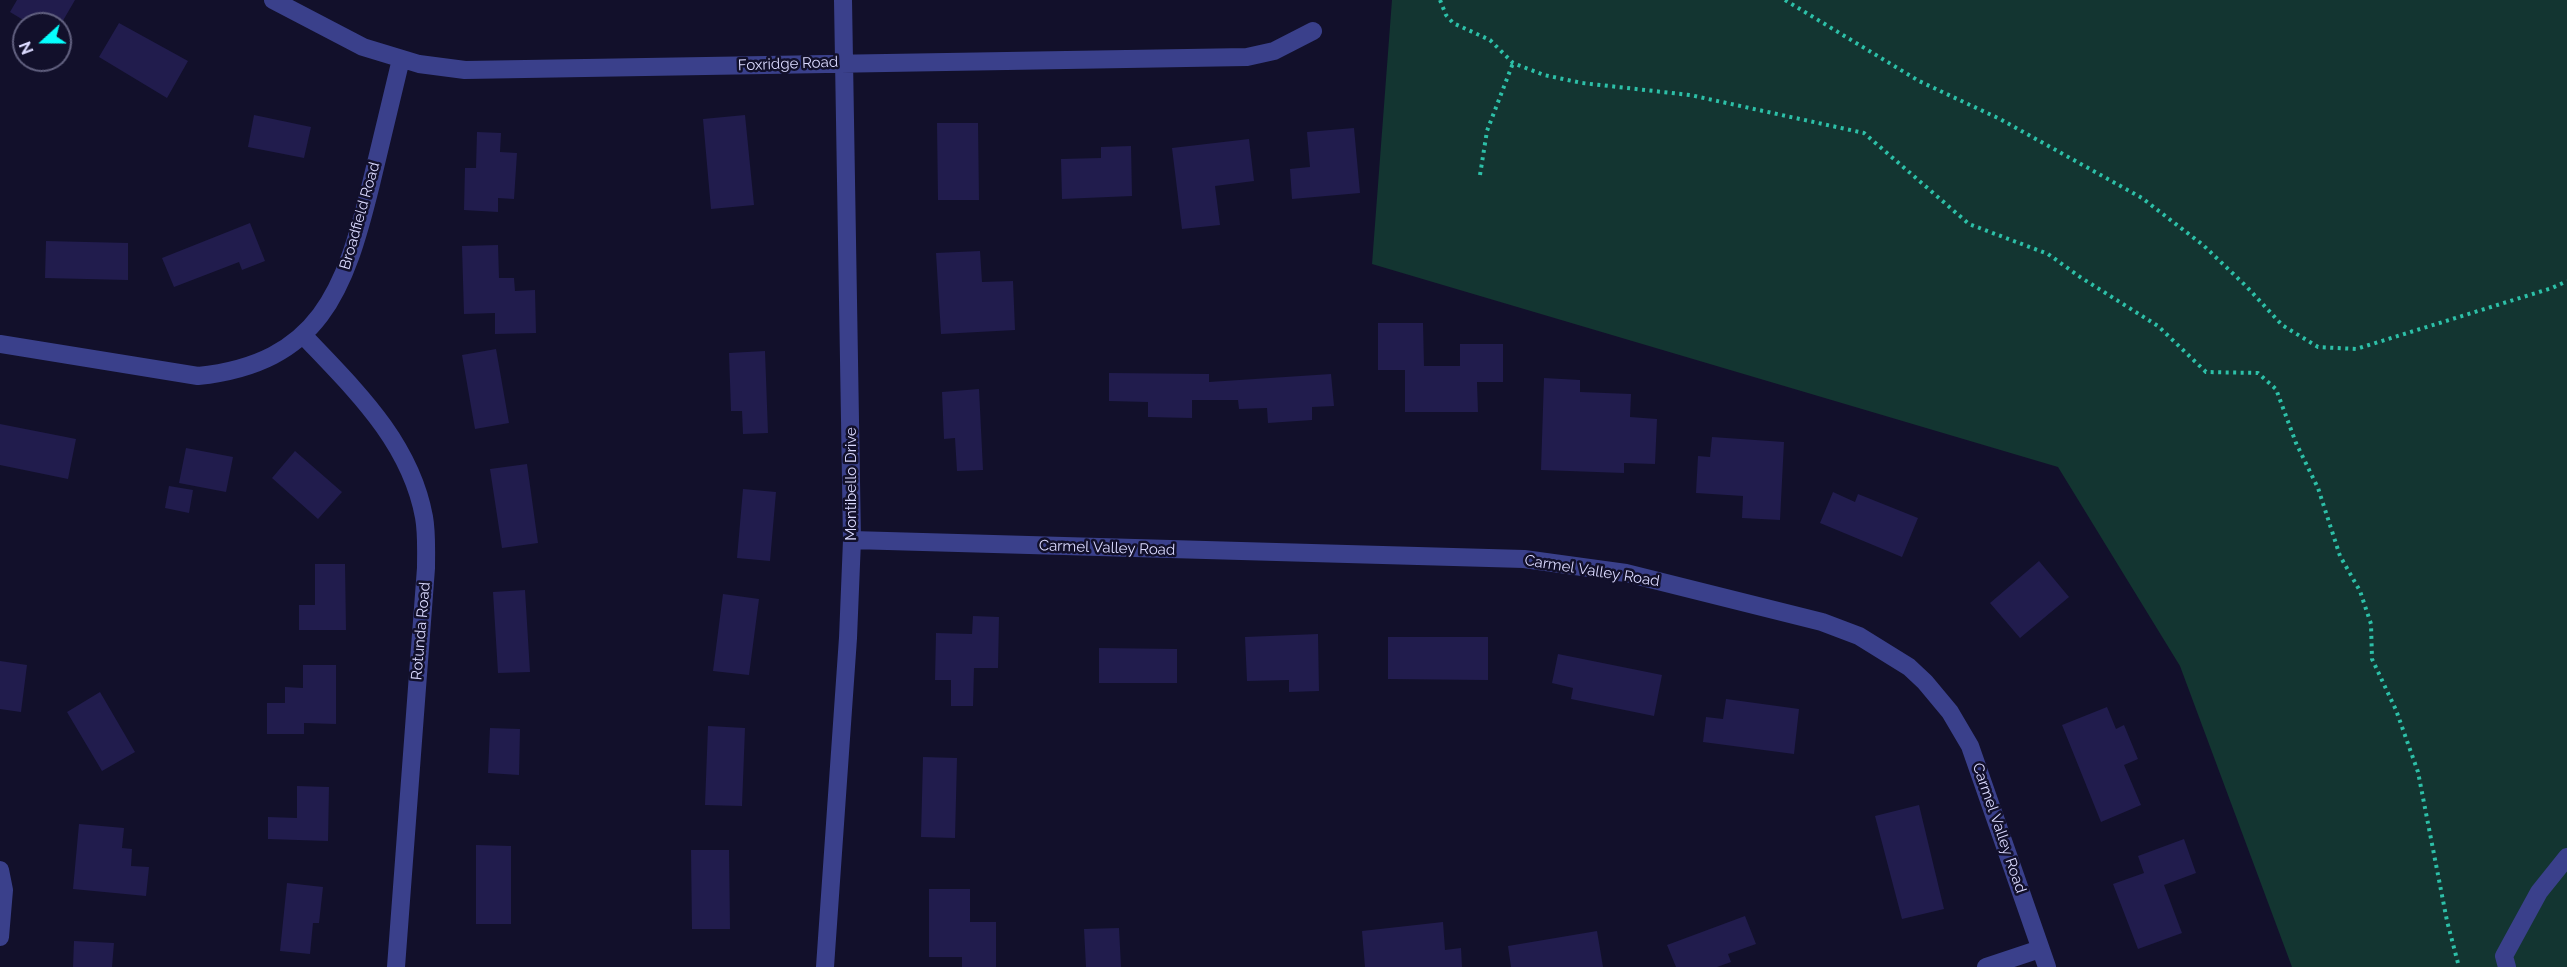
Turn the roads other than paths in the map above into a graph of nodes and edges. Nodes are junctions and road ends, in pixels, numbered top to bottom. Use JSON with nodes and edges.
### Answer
{"nodes":[{"id":1,"x":273,"y":0,"type":"edge"},
{"id":2,"x":843,"y":0,"type":"edge"},
{"id":3,"x":1313,"y":31,"type":"dead end"},
{"id":4,"x":401,"y":59,"type":"junction"},
{"id":5,"x":844,"y":63,"type":"junction"},
{"id":6,"x":303,"y":335,"type":"junction"},
{"id":7,"x":0,"y":344,"type":"edge"},
{"id":8,"x":852,"y":540,"type":"junction"},
{"id":9,"x":2567,"y":856,"type":"edge"},
{"id":10,"x":0,"y":870,"type":"edge"},
{"id":11,"x":0,"y":937,"type":"edge"},
{"id":12,"x":2040,"y":949,"type":"junction"},
{"id":13,"x":396,"y":967,"type":"edge"},
{"id":14,"x":825,"y":967,"type":"edge"},
{"id":15,"x":1986,"y":967,"type":"edge"},
{"id":16,"x":2047,"y":967,"type":"edge"},
{"id":17,"x":2507,"y":967,"type":"edge"}],
"edges":[{"from":1,"to":4,"type":"street","name":"Foxridge Road"},
{"from":2,"to":5,"type":"street","name":"Montibello Drive"},
{"from":3,"to":5,"type":"street","name":"Foxridge Road"},
{"from":4,"to":5,"type":"street","name":"Foxridge Road"},
{"from":4,"to":6,"type":"street","name":"Broadfield Road"},
{"from":5,"to":8,"type":"street","name":"Montibello Drive"},
{"from":6,"to":7,"type":"street","name":"Broadfield Road"},
{"from":6,"to":13,"type":"street","name":"Rotunda Road"},
{"from":8,"to":12,"type":"street","name":"Carmel Valley Road"},
{"from":8,"to":14,"type":"street","name":"Montibello Drive"},
{"from":9,"to":17,"type":"street"},
{"from":10,"to":11,"type":"street"},
{"from":12,"to":15,"type":"street"},
{"from":12,"to":16,"type":"street","name":"Carmel Valley Road"}]}
